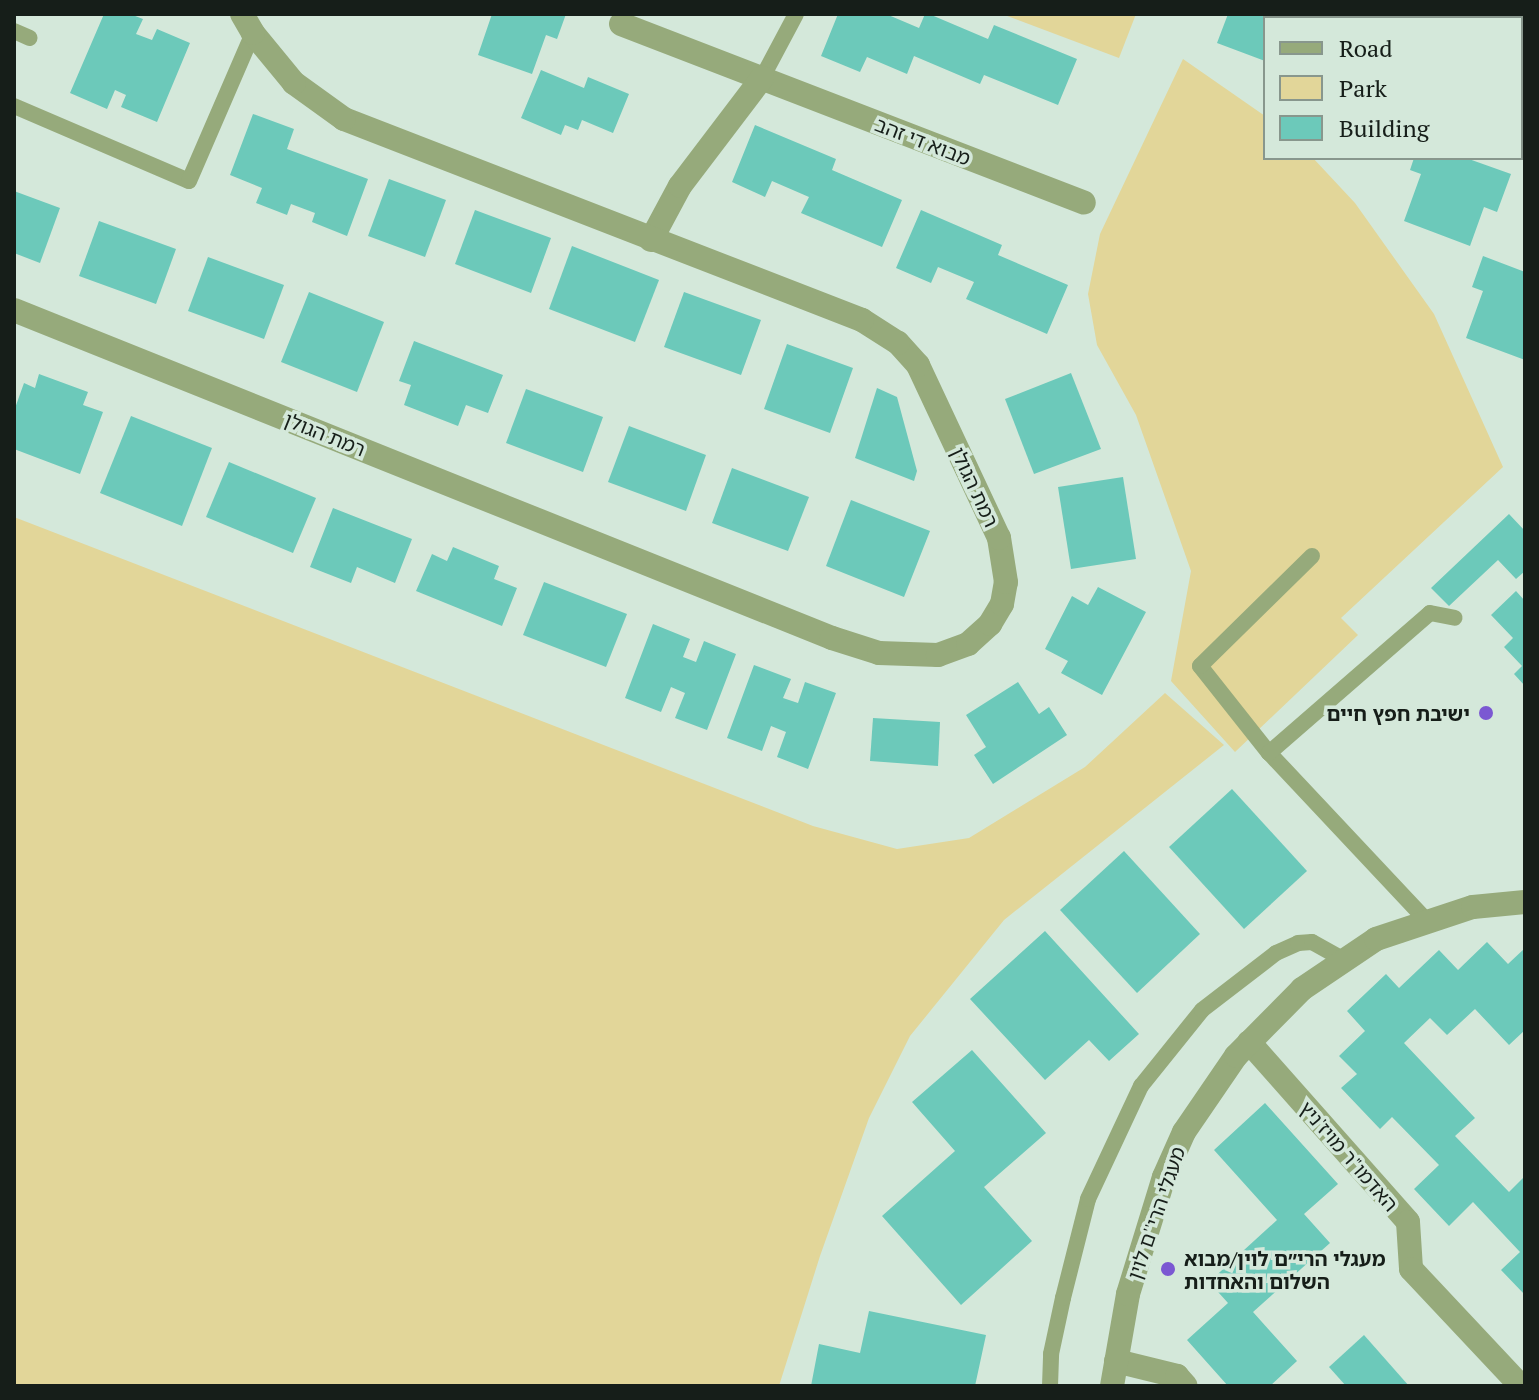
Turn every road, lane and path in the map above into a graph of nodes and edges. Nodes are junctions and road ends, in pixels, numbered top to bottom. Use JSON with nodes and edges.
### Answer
{"nodes":[{"id":1,"x":796,"y":14,"type":"edge"},
{"id":2,"x":248,"y":24,"type":"edge"},
{"id":3,"x":621,"y":24,"type":"dead end"},
{"id":4,"x":762,"y":78,"type":"junction"},
{"id":5,"x":14,"y":106,"type":"edge"},
{"id":6,"x":1084,"y":203,"type":"dead end"},
{"id":7,"x":651,"y":240,"type":"junction"},
{"id":8,"x":14,"y":310,"type":"edge"},
{"id":9,"x":1312,"y":556,"type":"dead end"},
{"id":10,"x":1455,"y":618,"type":"dead end"},
{"id":11,"x":1269,"y":753,"type":"junction"},
{"id":12,"x":1525,"y":902,"type":"edge"},
{"id":13,"x":1427,"y":921,"type":"junction"},
{"id":14,"x":1345,"y":960,"type":"junction"},
{"id":15,"x":1249,"y":1042,"type":"junction"},
{"id":16,"x":1116,"y":1361,"type":"junction"},
{"id":17,"x":1050,"y":1386,"type":"edge"},
{"id":18,"x":1112,"y":1386,"type":"edge"},
{"id":19,"x":1186,"y":1386,"type":"edge"},
{"id":20,"x":1521,"y":1386,"type":"edge"}],
"edges":[{"from":1,"to":4,"type":"lane"},
{"from":2,"to":5,"type":"lane"},
{"from":2,"to":7,"type":"street","name":"רמת הגולן"},
{"from":3,"to":4,"type":"street","name":"מבוא די זהב"},
{"from":4,"to":6,"type":"street","name":"מבוא די זהב"},
{"from":4,"to":7,"type":"street"},
{"from":7,"to":8,"type":"street","name":"רמת הגולן"},
{"from":9,"to":11,"type":"lane"},
{"from":10,"to":11,"type":"lane"},
{"from":11,"to":13,"type":"lane"},
{"from":12,"to":13,"type":"street","name":"מעגלי הרי''ם לוין"},
{"from":13,"to":14,"type":"street","name":"מעגלי הרי''ם לוין"},
{"from":14,"to":15,"type":"street","name":"מעגלי הרי''ם לוין"},
{"from":14,"to":17,"type":"lane"},
{"from":15,"to":16,"type":"street","name":"מעגלי הרי''ם לוין"},
{"from":15,"to":20,"type":"street","name":"האדמו\"ר מויז'ניץ"},
{"from":16,"to":18,"type":"street","name":"מעגלי הרי''ם לוין"},
{"from":16,"to":19,"type":"street"}]}
